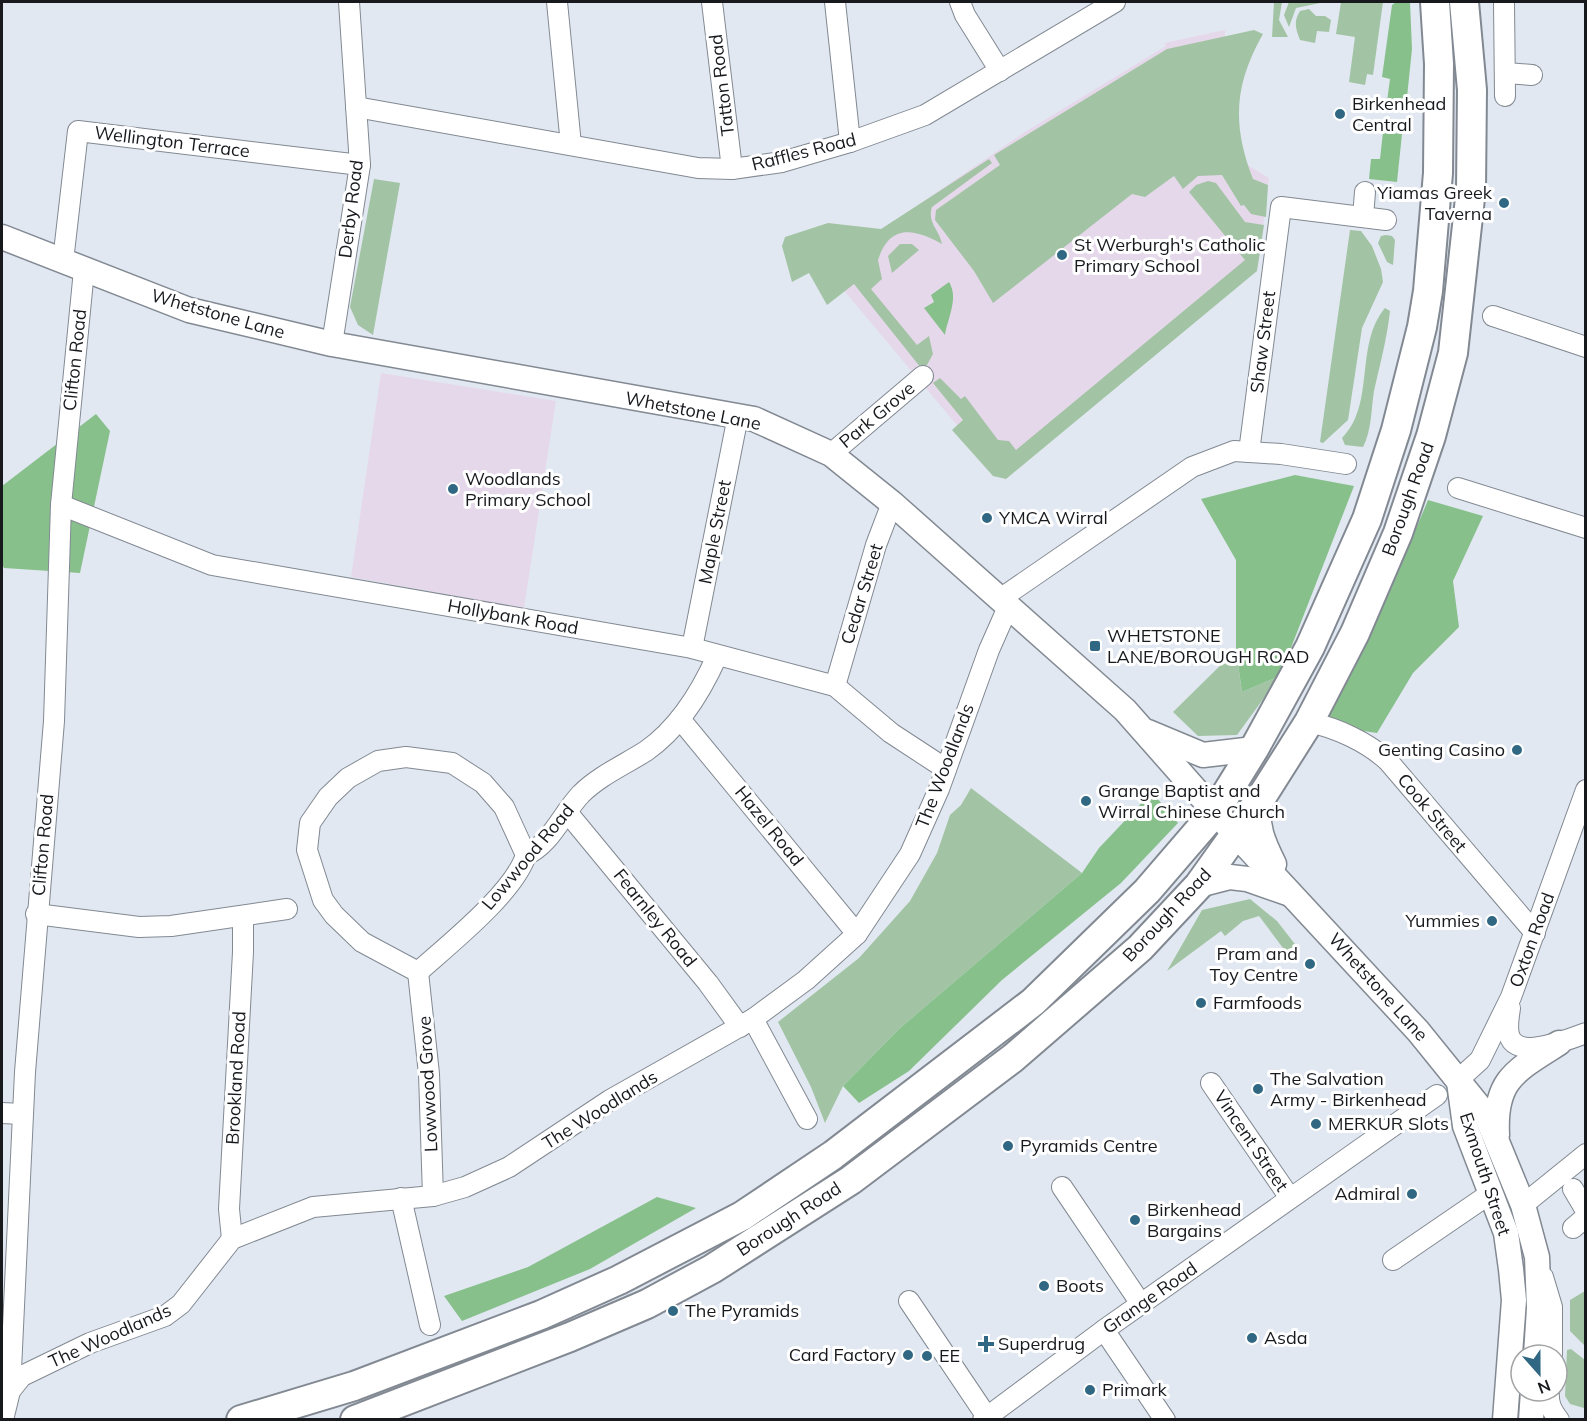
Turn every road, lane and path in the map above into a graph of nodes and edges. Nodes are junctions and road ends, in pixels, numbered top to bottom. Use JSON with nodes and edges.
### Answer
{"nodes":[{"id":1,"x":349,"y":2,"type":"edge"},
{"id":2,"x":557,"y":2,"type":"edge"},
{"id":3,"x":712,"y":2,"type":"edge"},
{"id":4,"x":835,"y":2,"type":"edge"},
{"id":5,"x":960,"y":2,"type":"edge"},
{"id":6,"x":1114,"y":2,"type":"edge"},
{"id":7,"x":1435,"y":2,"type":"edge"},
{"id":8,"x":1464,"y":2,"type":"edge"},
{"id":9,"x":1504,"y":2,"type":"edge"},
{"id":10,"x":1000,"y":71,"type":"junction"},
{"id":11,"x":1506,"y":73,"type":"junction"},
{"id":12,"x":1532,"y":75,"type":"dead end"},
{"id":13,"x":1505,"y":96,"type":"dead end"},
{"id":14,"x":356,"y":107,"type":"junction"},
{"id":15,"x":850,"y":142,"type":"junction"},
{"id":16,"x":571,"y":145,"type":"junction"},
{"id":17,"x":360,"y":165,"type":"junction"},
{"id":18,"x":732,"y":169,"type":"junction"},
{"id":19,"x":1365,"y":192,"type":"dead end"},
{"id":20,"x":1363,"y":217,"type":"junction"},
{"id":21,"x":1386,"y":220,"type":"dead end"},
{"id":22,"x":2,"y":237,"type":"edge"},
{"id":23,"x":74,"y":265,"type":"junction"},
{"id":24,"x":1493,"y":316,"type":"dead end"},
{"id":25,"x":332,"y":344,"type":"junction"},
{"id":26,"x":1586,"y":347,"type":"edge"},
{"id":27,"x":923,"y":376,"type":"dead end"},
{"id":28,"x":738,"y":416,"type":"junction"},
{"id":29,"x":1249,"y":452,"type":"junction"},
{"id":30,"x":831,"y":454,"type":"junction"},
{"id":31,"x":1346,"y":464,"type":"dead end"},
{"id":32,"x":1458,"y":488,"type":"dead end"},
{"id":33,"x":892,"y":504,"type":"junction"},
{"id":34,"x":61,"y":505,"type":"junction"},
{"id":35,"x":1586,"y":528,"type":"edge"},
{"id":36,"x":1004,"y":603,"type":"junction"},
{"id":37,"x":692,"y":648,"type":"junction"},
{"id":38,"x":717,"y":656,"type":"junction"},
{"id":39,"x":835,"y":687,"type":"junction"},
{"id":40,"x":681,"y":719,"type":"junction"},
{"id":41,"x":1309,"y":722,"type":"junction"},
{"id":42,"x":1143,"y":730,"type":"junction"},
{"id":43,"x":1254,"y":749,"type":"junction"},
{"id":44,"x":946,"y":770,"type":"junction"},
{"id":45,"x":1586,"y":790,"type":"edge"},
{"id":46,"x":1259,"y":801,"type":"junction"},
{"id":47,"x":567,"y":812,"type":"junction"},
{"id":48,"x":1215,"y":812,"type":"junction"},
{"id":49,"x":1236,"y":834,"type":"junction"},
{"id":50,"x":1579,"y":835,"type":"edge"},
{"id":51,"x":526,"y":855,"type":"junction"},
{"id":52,"x":1199,"y":885,"type":"junction"},
{"id":53,"x":1295,"y":896,"type":"junction"},
{"id":54,"x":287,"y":909,"type":"dead end"},
{"id":55,"x":36,"y":914,"type":"junction"},
{"id":56,"x":243,"y":917,"type":"junction"},
{"id":57,"x":1535,"y":933,"type":"junction"},
{"id":58,"x":857,"y":934,"type":"junction"},
{"id":59,"x":418,"y":972,"type":"junction"},
{"id":60,"x":1511,"y":997,"type":"junction"},
{"id":61,"x":747,"y":1023,"type":"junction"},
{"id":62,"x":1586,"y":1033,"type":"edge"},
{"id":63,"x":1559,"y":1043,"type":"junction"},
{"id":64,"x":1458,"y":1080,"type":"junction"},
{"id":65,"x":1211,"y":1083,"type":"dead end"},
{"id":66,"x":1437,"y":1095,"type":"dead end"},
{"id":67,"x":2,"y":1113,"type":"edge"},
{"id":68,"x":22,"y":1114,"type":"junction"},
{"id":69,"x":807,"y":1119,"type":"dead end"},
{"id":70,"x":1497,"y":1142,"type":"junction"},
{"id":71,"x":1586,"y":1154,"type":"edge"},
{"id":72,"x":1062,"y":1187,"type":"dead end"},
{"id":73,"x":1573,"y":1189,"type":"dead end"},
{"id":74,"x":1491,"y":1193,"type":"junction"},
{"id":75,"x":433,"y":1196,"type":"junction"},
{"id":76,"x":401,"y":1198,"type":"junction"},
{"id":77,"x":1290,"y":1198,"type":"junction"},
{"id":78,"x":1524,"y":1205,"type":"junction"},
{"id":79,"x":1586,"y":1211,"type":"edge"},
{"id":80,"x":232,"y":1239,"type":"junction"},
{"id":81,"x":1537,"y":1257,"type":"junction"},
{"id":82,"x":1393,"y":1260,"type":"dead end"},
{"id":83,"x":909,"y":1301,"type":"dead end"},
{"id":84,"x":1141,"y":1304,"type":"junction"},
{"id":85,"x":430,"y":1324,"type":"dead end"},
{"id":86,"x":1104,"y":1330,"type":"junction"},
{"id":87,"x":1537,"y":1343,"type":"edge"},
{"id":88,"x":1552,"y":1343,"type":"edge"},
{"id":89,"x":354,"y":1386,"type":"junction"},
{"id":90,"x":10,"y":1391,"type":"junction"},
{"id":91,"x":1532,"y":1403,"type":"edge"},
{"id":92,"x":1549,"y":1403,"type":"edge"},
{"id":93,"x":355,"y":1418,"type":"edge"},
{"id":94,"x":985,"y":1418,"type":"edge"},
{"id":95,"x":3,"y":1419,"type":"edge"},
{"id":96,"x":241,"y":1419,"type":"edge"},
{"id":97,"x":297,"y":1419,"type":"edge"},
{"id":98,"x":1165,"y":1419,"type":"edge"},
{"id":99,"x":1505,"y":1419,"type":"edge"},
{"id":100,"x":1531,"y":1419,"type":"edge"},
{"id":101,"x":1559,"y":1419,"type":"edge"}],
"edges":[{"from":1,"to":14,"type":"street","name":"Derby Road"},
{"from":2,"to":16,"type":"street"},
{"from":3,"to":18,"type":"street","name":"Tatton Road"},
{"from":4,"to":15,"type":"street"},
{"from":5,"to":10,"type":"street"},
{"from":6,"to":10,"type":"street","name":"Raffles Road"},
{"from":7,"to":43,"type":"highway"},
{"from":8,"to":41,"type":"highway","name":"Borough Road"},
{"from":9,"to":11,"type":"street"},
{"from":10,"to":15,"type":"street","name":"Raffles Road"},
{"from":11,"to":12,"type":"street"},
{"from":11,"to":13,"type":"street"},
{"from":14,"to":16,"type":"street","name":"Raffles Road"},
{"from":14,"to":17,"type":"street","name":"Derby Road"},
{"from":15,"to":18,"type":"street","name":"Raffles Road"},
{"from":16,"to":18,"type":"street","name":"Raffles Road"},
{"from":17,"to":23,"type":"street","name":"Wellington Terrace"},
{"from":17,"to":25,"type":"street","name":"Derby Road"},
{"from":19,"to":20,"type":"street"},
{"from":20,"to":21,"type":"street","name":"Shaw Street"},
{"from":20,"to":29,"type":"street","name":"Shaw Street"},
{"from":22,"to":23,"type":"main road","name":"Whetstone Lane"},
{"from":23,"to":25,"type":"main road","name":"Whetstone Lane"},
{"from":23,"to":34,"type":"street","name":"Clifton Road"},
{"from":24,"to":26,"type":"street"},
{"from":25,"to":28,"type":"main road","name":"Whetstone Lane"},
{"from":27,"to":30,"type":"street","name":"Park Grove"},
{"from":28,"to":30,"type":"main road","name":"Whetstone Lane"},
{"from":28,"to":37,"type":"street","name":"Maple Street"},
{"from":29,"to":31,"type":"street"},
{"from":29,"to":36,"type":"street"},
{"from":30,"to":33,"type":"main road","name":"Whetstone Lane"},
{"from":32,"to":35,"type":"street"},
{"from":33,"to":36,"type":"main road","name":"Whetstone Lane"},
{"from":33,"to":39,"type":"street","name":"Cedar Street"},
{"from":34,"to":37,"type":"street","name":"Hollybank Road"},
{"from":34,"to":55,"type":"street","name":"Clifton Road"},
{"from":36,"to":42,"type":"main road","name":"Whetstone Lane"},
{"from":36,"to":44,"type":"street","name":"The Woodlands"},
{"from":37,"to":38,"type":"street","name":"Hollybank Road"},
{"from":38,"to":39,"type":"street","name":"Hollybank Road"},
{"from":38,"to":40,"type":"street","name":"Lowwood Road"},
{"from":39,"to":44,"type":"street","name":"Hollybank Road"},
{"from":40,"to":47,"type":"street","name":"Lowwood Road"},
{"from":40,"to":58,"type":"street","name":"Hazel Road"},
{"from":41,"to":46,"type":"highway","name":"Borough Road"},
{"from":41,"to":57,"type":"street","name":"Cook Street"},
{"from":42,"to":43,"type":"main road"},
{"from":42,"to":48,"type":"main road","name":"Whetstone Lane"},
{"from":43,"to":48,"type":"highway"},
{"from":44,"to":58,"type":"street","name":"The Woodlands"},
{"from":45,"to":50,"type":"street","name":"Oxton Road"},
{"from":46,"to":49,"type":"highway","name":"Borough Road"},
{"from":46,"to":53,"type":"main road","name":"Whetstone Lane"},
{"from":47,"to":51,"type":"street","name":"Lowwood Road"},
{"from":47,"to":61,"type":"street","name":"Fearnley Road"},
{"from":48,"to":49,"type":"main road","name":"Whetstone Lane"},
{"from":48,"to":89,"type":"highway"},
{"from":49,"to":52,"type":"highway","name":"Borough Road"},
{"from":49,"to":53,"type":"main road","name":"Whetstone Lane"},
{"from":50,"to":57,"type":"street","name":"Oxton Road"},
{"from":51,"to":59,"type":"street","name":"Lowwood Road"},
{"from":51,"to":59,"type":"street"},
{"from":52,"to":53,"type":"main road","name":"Whetstone Lane"},
{"from":52,"to":93,"type":"highway","name":"Borough Road"},
{"from":53,"to":64,"type":"main road","name":"Whetstone Lane"},
{"from":54,"to":56,"type":"street"},
{"from":55,"to":56,"type":"street"},
{"from":55,"to":68,"type":"street","name":"Clifton Road"},
{"from":56,"to":80,"type":"street","name":"Brookland Road"},
{"from":57,"to":60,"type":"street","name":"Oxton Road"},
{"from":58,"to":61,"type":"street","name":"The Woodlands"},
{"from":59,"to":75,"type":"street","name":"Lowwood Grove"},
{"from":60,"to":63,"type":"street"},
{"from":60,"to":64,"type":"street","name":"Oxton Road"},
{"from":61,"to":69,"type":"street","name":"Fearnley Road"},
{"from":61,"to":75,"type":"street","name":"The Woodlands"},
{"from":62,"to":63,"type":"street"},
{"from":63,"to":70,"type":"main road"},
{"from":64,"to":70,"type":"main road","name":"Exmouth Street"},
{"from":64,"to":74,"type":"main road","name":"Exmouth Street"},
{"from":65,"to":77,"type":"street","name":"Vincent Street"},
{"from":66,"to":77,"type":"street","name":"Grange Road"},
{"from":67,"to":68,"type":"street"},
{"from":68,"to":90,"type":"street","name":"Clifton Road"},
{"from":70,"to":78,"type":"main road","name":"Exmouth Street"},
{"from":71,"to":78,"type":"street"},
{"from":72,"to":84,"type":"street"},
{"from":73,"to":79,"type":"street"},
{"from":74,"to":82,"type":"street"},
{"from":74,"to":99,"type":"main road","name":"Exmouth Street"},
{"from":75,"to":76,"type":"street","name":"The Woodlands"},
{"from":76,"to":80,"type":"street","name":"The Woodlands"},
{"from":76,"to":85,"type":"street"},
{"from":77,"to":84,"type":"street","name":"Grange Road"},
{"from":78,"to":81,"type":"main road","name":"Exmouth Street"},
{"from":80,"to":90,"type":"street","name":"The Woodlands"},
{"from":81,"to":87,"type":"main road","name":"Exmouth Street"},
{"from":81,"to":88,"type":"street"},
{"from":83,"to":94,"type":"street"},
{"from":84,"to":86,"type":"street","name":"Grange Road"},
{"from":86,"to":94,"type":"street","name":"Grange Road"},
{"from":86,"to":98,"type":"street"},
{"from":89,"to":96,"type":"highway"},
{"from":89,"to":97,"type":"main road"},
{"from":90,"to":95,"type":"street","name":"Clifton Road"},
{"from":91,"to":100,"type":"main road"},
{"from":92,"to":101,"type":"street"}]}
